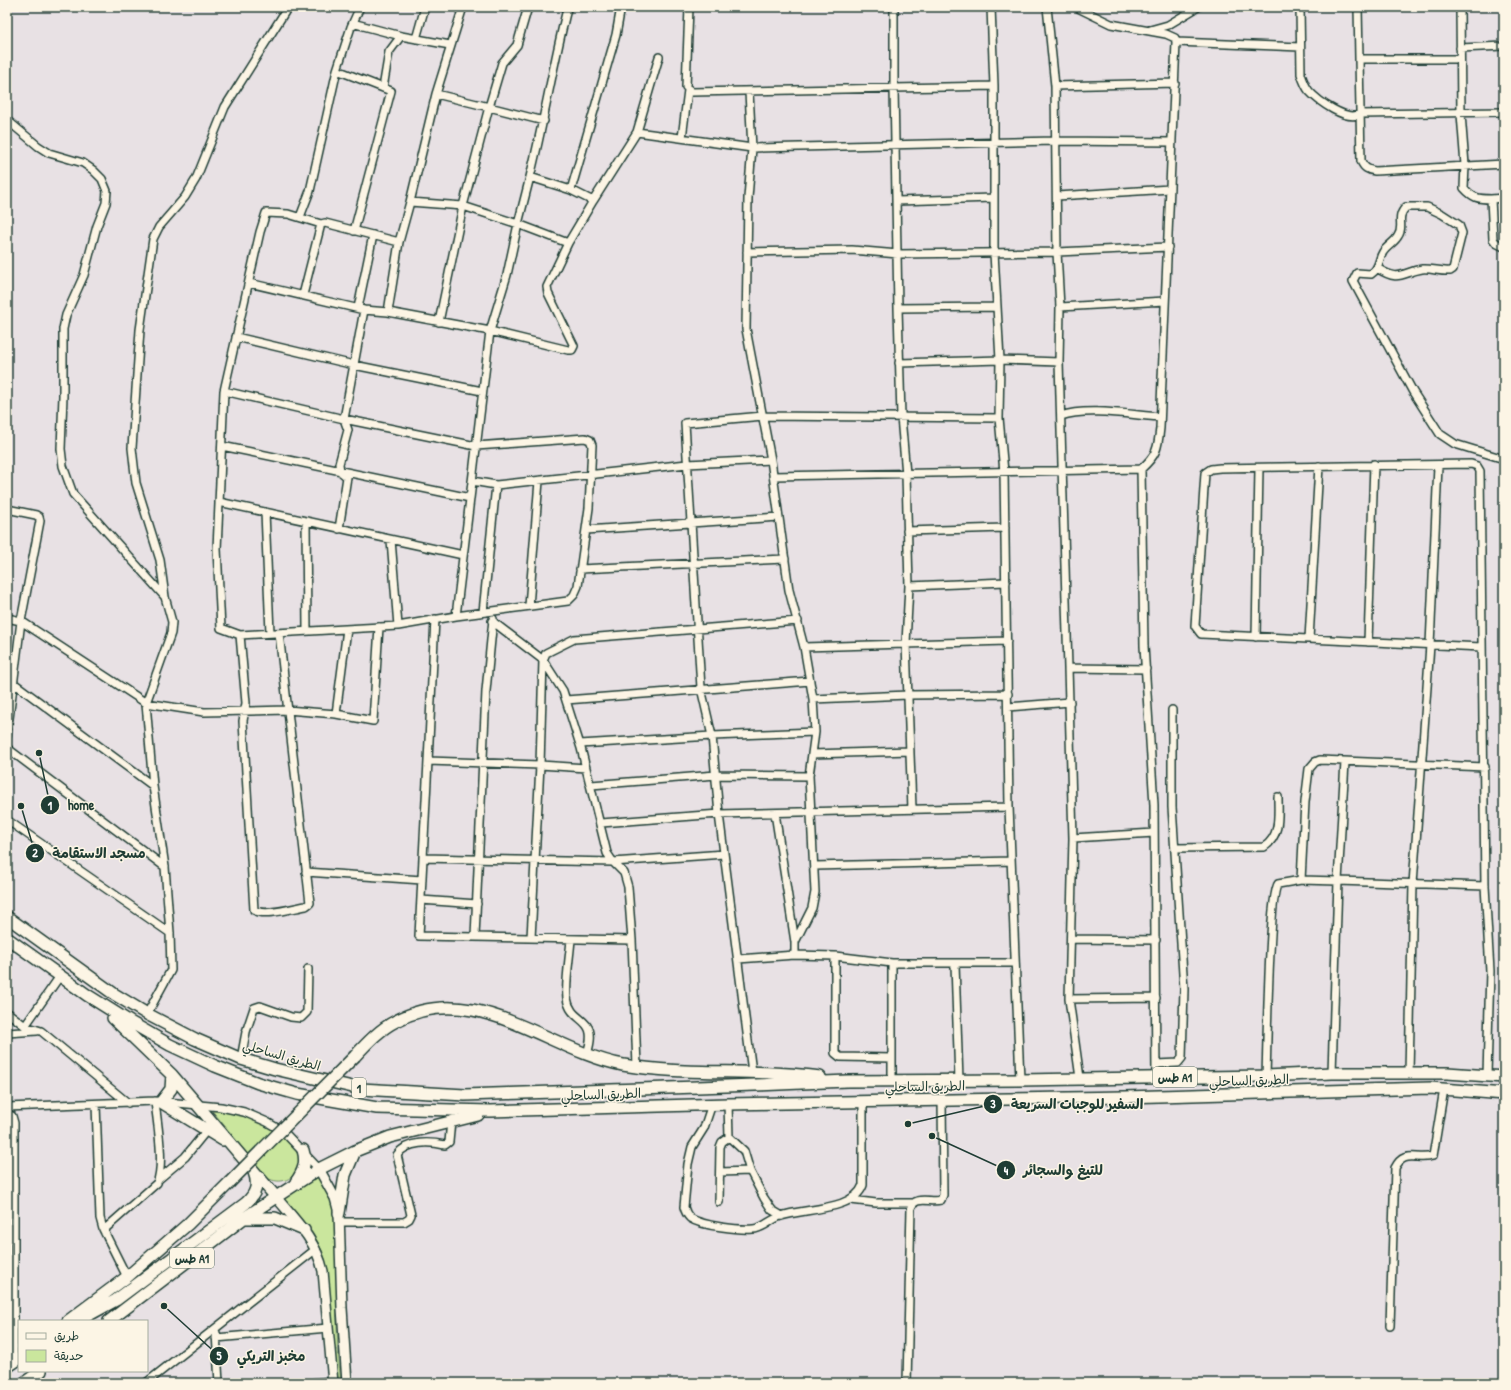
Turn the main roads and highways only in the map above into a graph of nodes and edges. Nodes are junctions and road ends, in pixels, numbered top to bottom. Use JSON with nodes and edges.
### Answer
{"nodes":[{"id":1,"x":7,"y":917,"type":"edge"},
{"id":2,"x":7,"y":938,"type":"edge"},
{"id":3,"x":87,"y":995,"type":"junction"},
{"id":4,"x":172,"y":1074,"type":"junction"},
{"id":5,"x":1504,"y":1077,"type":"edge"},
{"id":6,"x":846,"y":1080,"type":"junction"},
{"id":7,"x":1504,"y":1094,"type":"edge"},
{"id":8,"x":490,"y":1112,"type":"junction"},
{"id":9,"x":231,"y":1146,"type":"junction"},
{"id":10,"x":303,"y":1150,"type":"road end"},
{"id":11,"x":355,"y":1151,"type":"junction"},
{"id":12,"x":319,"y":1170,"type":"junction"},
{"id":13,"x":254,"y":1171,"type":"junction"},
{"id":14,"x":294,"y":1184,"type":"junction"},
{"id":15,"x":275,"y":1196,"type":"junction"},
{"id":16,"x":339,"y":1217,"type":"junction"},
{"id":17,"x":244,"y":1218,"type":"junction"},
{"id":18,"x":304,"y":1230,"type":"junction"},
{"id":19,"x":69,"y":1320,"type":"edge"},
{"id":20,"x":80,"y":1320,"type":"edge"},
{"id":21,"x":111,"y":1320,"type":"edge"},
{"id":22,"x":40,"y":1372,"type":"edge"},
{"id":23,"x":27,"y":1382,"type":"edge"},
{"id":24,"x":333,"y":1382,"type":"edge"},
{"id":25,"x":347,"y":1383,"type":"edge"}],
"edges":[{"from":1,"to":6,"type":"highway","name":"الطريق الساحلي","number":"1"},
{"from":2,"to":3,"type":"highway","name":"الطريق الساحلي","number":"1"},
{"from":3,"to":4,"type":"highway"},
{"from":3,"to":8,"type":"highway","name":"الطريق الساحلي","number":"1"},
{"from":4,"to":9,"type":"highway"},
{"from":4,"to":9,"type":"highway"},
{"from":5,"to":6,"type":"highway","name":"الطريق الساحلي","number":"طس A1"},
{"from":6,"to":19,"type":"highway","number":"طس A1","bridge":true},
{"from":7,"to":8,"type":"highway","name":"الطريق الساحلي","number":"طس A1"},
{"from":8,"to":11,"type":"highway","name":"الطريق الساحلي","number":"طس A1"},
{"from":9,"to":13,"type":"highway"},
{"from":10,"to":14,"type":"highway"},
{"from":11,"to":12,"type":"highway","name":"الطريق الساحلي","number":"طس A1"},
{"from":11,"to":16,"type":"highway"},
{"from":12,"to":14,"type":"highway","name":"الطريق الساحلي","number":"طس A1"},
{"from":12,"to":16,"type":"main road"},
{"from":13,"to":15,"type":"highway"},
{"from":13,"to":20,"type":"highway"},
{"from":14,"to":15,"type":"highway","name":"الطريق الساحلي","number":"طس A1"},
{"from":15,"to":17,"type":"highway","name":"الطريق الساحلي","number":"طس A1"},
{"from":15,"to":18,"type":"main road"},
{"from":16,"to":25,"type":"main road"},
{"from":17,"to":18,"type":"highway"},
{"from":17,"to":21,"type":"highway","name":"الطريق الساحلي","number":"طس A1"},
{"from":18,"to":24,"type":"main road"},
{"from":22,"to":23,"type":"highway"}]}
